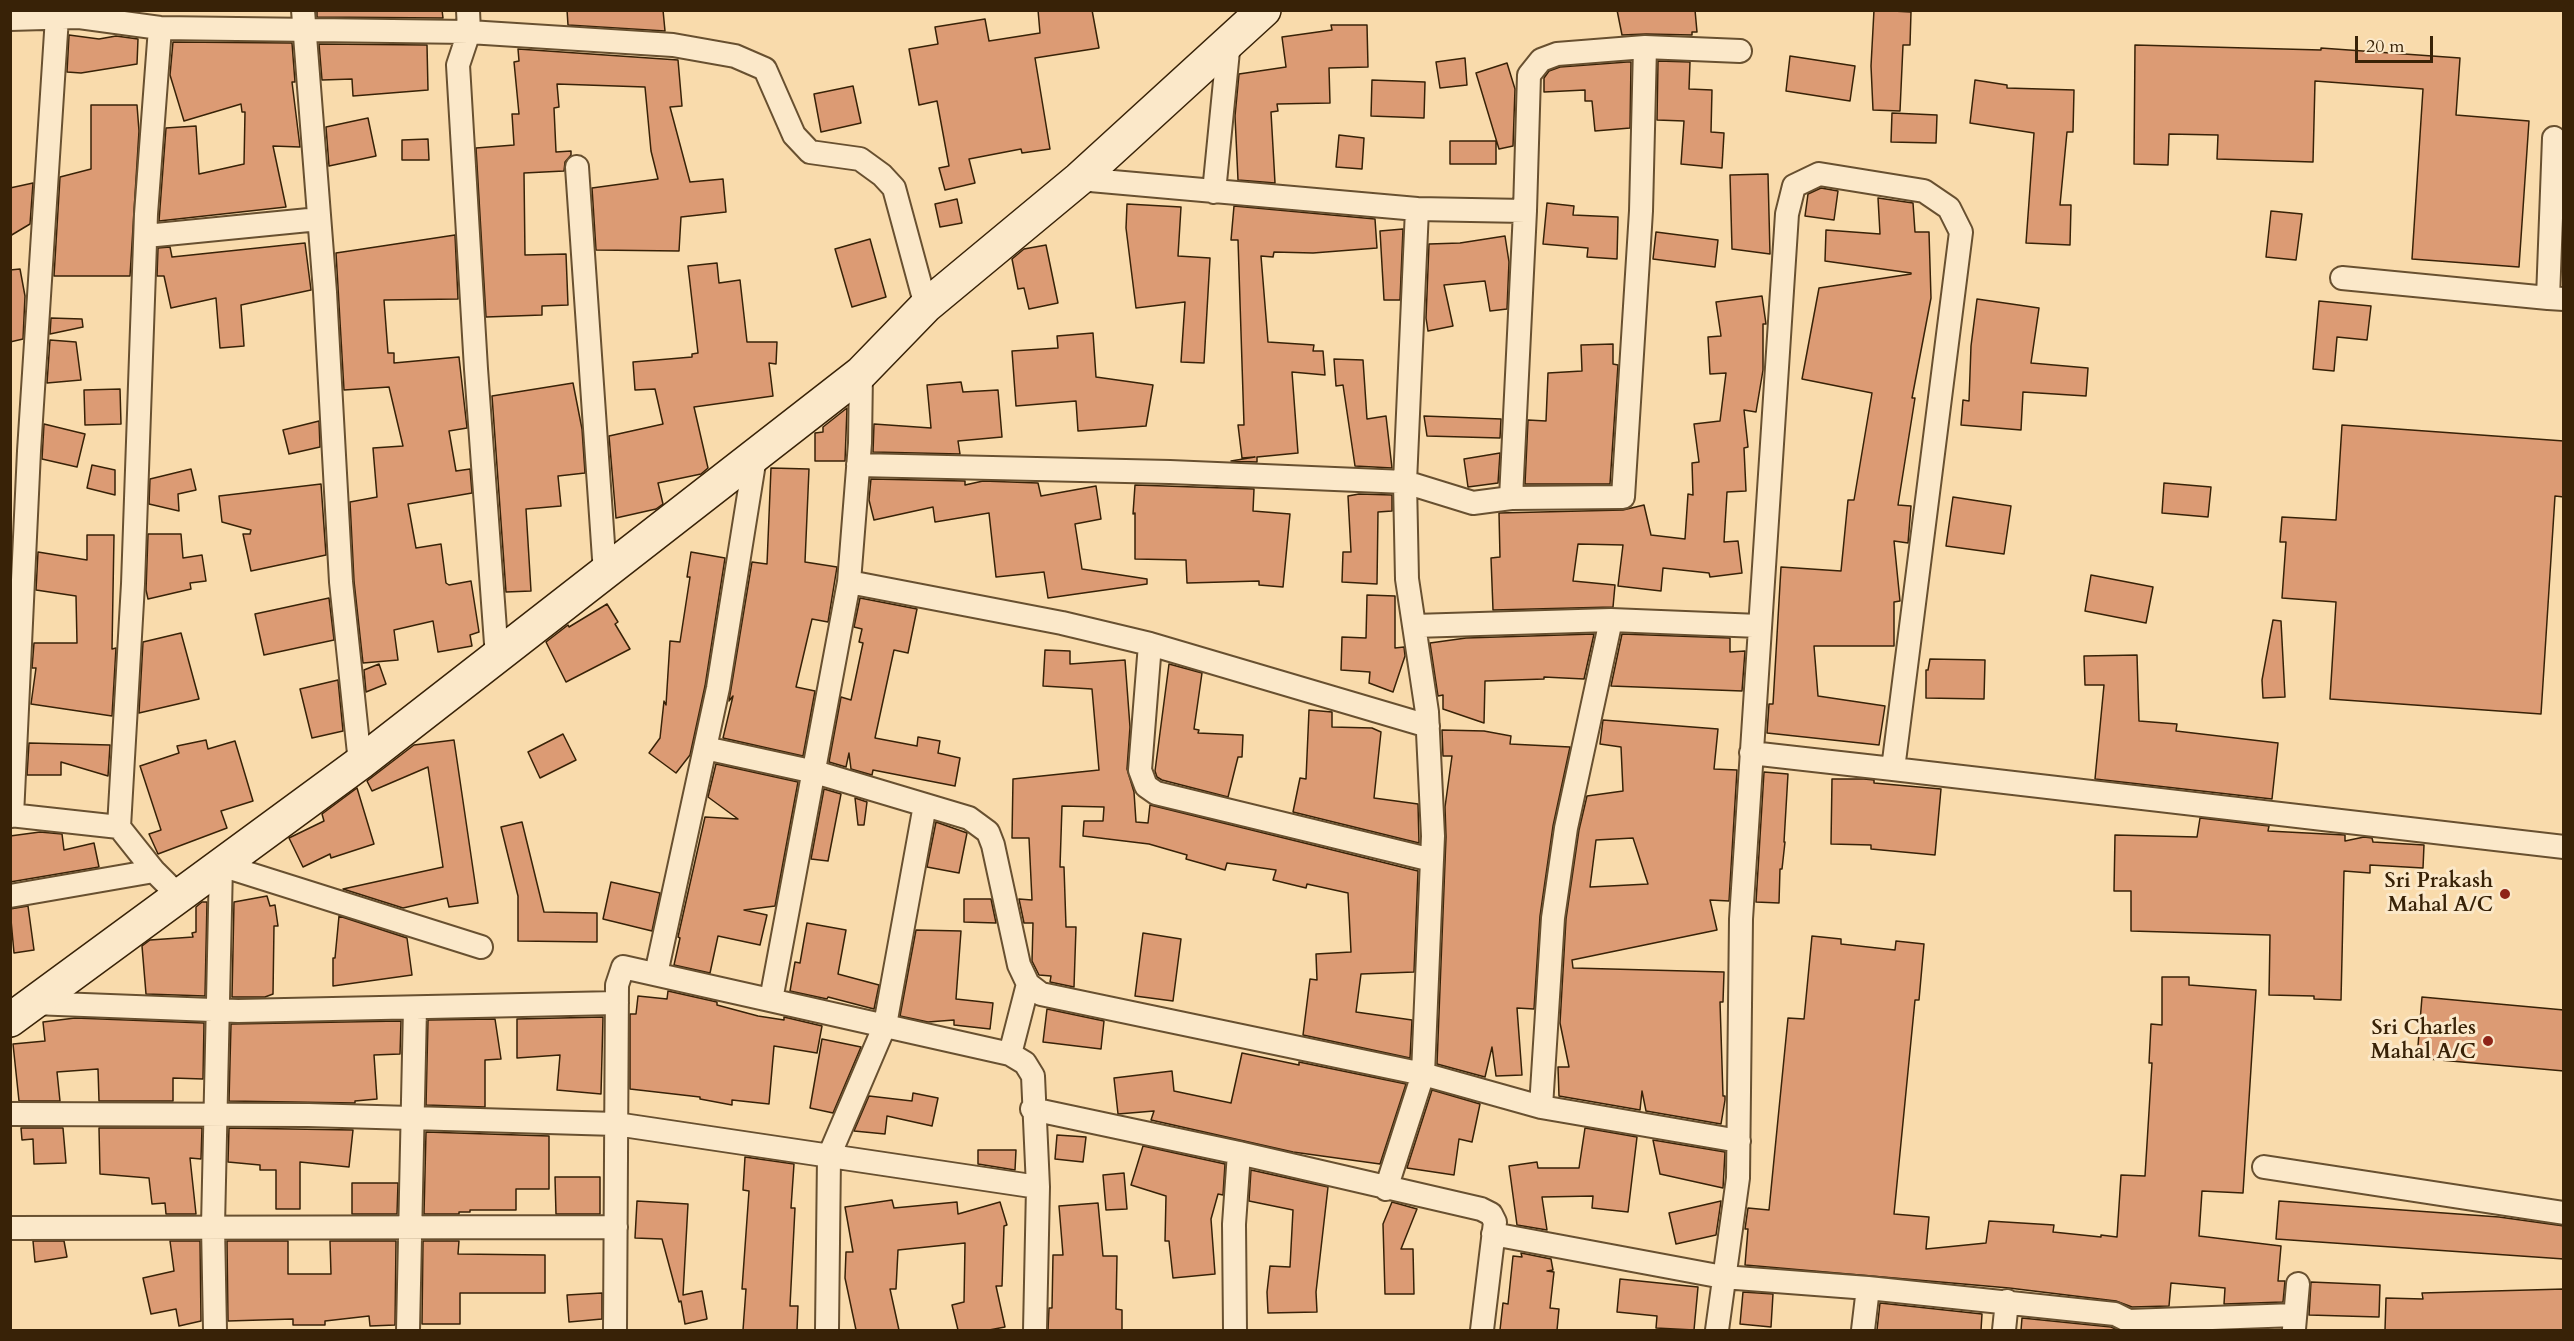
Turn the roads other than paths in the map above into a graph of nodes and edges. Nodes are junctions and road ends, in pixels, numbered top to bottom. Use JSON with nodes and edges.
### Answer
{"nodes":[{"id":1,"x":1264,"y":10,"type":"edge"},
{"id":2,"x":72,"y":15,"type":"edge"},
{"id":3,"x":10,"y":19,"type":"edge"},
{"id":4,"x":187,"y":19,"type":"edge"},
{"id":5,"x":303,"y":20,"type":"edge"},
{"id":6,"x":387,"y":21,"type":"edge"},
{"id":7,"x":469,"y":21,"type":"edge"},
{"id":8,"x":160,"y":28,"type":"junction"},
{"id":9,"x":1229,"y":40,"type":"junction"},
{"id":10,"x":1645,"y":47,"type":"junction"},
{"id":11,"x":1740,"y":51,"type":"dead end"},
{"id":12,"x":2554,"y":138,"type":"dead end"},
{"id":13,"x":577,"y":167,"type":"dead end"},
{"id":14,"x":1079,"y":179,"type":"junction"},
{"id":15,"x":1214,"y":192,"type":"junction"},
{"id":16,"x":1416,"y":209,"type":"junction"},
{"id":17,"x":1526,"y":210,"type":"junction"},
{"id":18,"x":319,"y":219,"type":"junction"},
{"id":19,"x":146,"y":236,"type":"junction"},
{"id":20,"x":2342,"y":278,"type":"dead end"},
{"id":21,"x":2556,"y":298,"type":"edge"},
{"id":22,"x":926,"y":306,"type":"junction"},
{"id":23,"x":861,"y":373,"type":"junction"},
{"id":24,"x":755,"y":457,"type":"junction"},
{"id":25,"x":858,"y":465,"type":"junction"},
{"id":26,"x":1405,"y":482,"type":"junction"},
{"id":27,"x":1511,"y":498,"type":"junction"},
{"id":28,"x":605,"y":573,"type":"junction"},
{"id":29,"x":849,"y":582,"type":"junction"},
{"id":30,"x":1611,"y":620,"type":"junction"},
{"id":31,"x":1414,"y":626,"type":"junction"},
{"id":32,"x":1759,"y":626,"type":"junction"},
{"id":33,"x":1149,"y":644,"type":"junction"},
{"id":34,"x":497,"y":657,"type":"junction"},
{"id":35,"x":1428,"y":726,"type":"junction"},
{"id":36,"x":705,"y":748,"type":"junction"},
{"id":37,"x":1751,"y":753,"type":"junction"},
{"id":38,"x":360,"y":764,"type":"junction"},
{"id":39,"x":1893,"y":769,"type":"junction"},
{"id":40,"x":815,"y":772,"type":"junction"},
{"id":41,"x":925,"y":805,"type":"junction"},
{"id":42,"x":11,"y":816,"type":"edge"},
{"id":43,"x":119,"y":827,"type":"junction"},
{"id":44,"x":2564,"y":847,"type":"edge"},
{"id":45,"x":1432,"y":860,"type":"junction"},
{"id":46,"x":221,"y":865,"type":"junction"},
{"id":47,"x":154,"y":871,"type":"junction"},
{"id":48,"x":10,"y":896,"type":"edge"},
{"id":49,"x":179,"y":896,"type":"junction"},
{"id":50,"x":481,"y":947,"type":"dead end"},
{"id":51,"x":656,"y":974,"type":"junction"},
{"id":52,"x":1028,"y":984,"type":"junction"},
{"id":53,"x":771,"y":1000,"type":"junction"},
{"id":54,"x":617,"y":1003,"type":"junction"},
{"id":55,"x":415,"y":1008,"type":"junction"},
{"id":56,"x":217,"y":1010,"type":"junction"},
{"id":57,"x":22,"y":1012,"type":"edge"},
{"id":58,"x":885,"y":1025,"type":"junction"},
{"id":59,"x":1010,"y":1054,"type":"junction"},
{"id":60,"x":1423,"y":1074,"type":"junction"},
{"id":61,"x":1541,"y":1107,"type":"junction"},
{"id":62,"x":1032,"y":1109,"type":"junction"},
{"id":63,"x":10,"y":1114,"type":"edge"},
{"id":64,"x":215,"y":1115,"type":"junction"},
{"id":65,"x":412,"y":1118,"type":"junction"},
{"id":66,"x":616,"y":1124,"type":"junction"},
{"id":67,"x":1739,"y":1141,"type":"junction"},
{"id":68,"x":1239,"y":1153,"type":"junction"},
{"id":69,"x":829,"y":1156,"type":"junction"},
{"id":70,"x":2264,"y":1167,"type":"dead end"},
{"id":71,"x":1038,"y":1188,"type":"junction"},
{"id":72,"x":1386,"y":1189,"type":"junction"},
{"id":73,"x":2564,"y":1213,"type":"edge"},
{"id":74,"x":213,"y":1226,"type":"junction"},
{"id":75,"x":410,"y":1226,"type":"junction"},
{"id":76,"x":616,"y":1227,"type":"junction"},
{"id":77,"x":10,"y":1228,"type":"edge"},
{"id":78,"x":1492,"y":1234,"type":"junction"},
{"id":79,"x":1723,"y":1277,"type":"junction"},
{"id":80,"x":2298,"y":1284,"type":"dead end"},
{"id":81,"x":1868,"y":1288,"type":"junction"},
{"id":82,"x":2007,"y":1301,"type":"junction"},
{"id":83,"x":2295,"y":1323,"type":"edge"},
{"id":84,"x":2133,"y":1326,"type":"edge"},
{"id":85,"x":215,"y":1330,"type":"edge"},
{"id":86,"x":408,"y":1330,"type":"edge"},
{"id":87,"x":615,"y":1330,"type":"edge"},
{"id":88,"x":827,"y":1330,"type":"edge"},
{"id":89,"x":1035,"y":1330,"type":"edge"},
{"id":90,"x":1235,"y":1330,"type":"edge"},
{"id":91,"x":1482,"y":1330,"type":"edge"},
{"id":92,"x":1717,"y":1330,"type":"edge"},
{"id":93,"x":1863,"y":1330,"type":"edge"},
{"id":94,"x":2004,"y":1330,"type":"edge"}],
"edges":[{"from":1,"to":9,"type":"main road"},
{"from":2,"to":3,"type":"street"},
{"from":2,"to":8,"type":"street"},
{"from":2,"to":42,"type":"street"},
{"from":4,"to":5,"type":"street"},
{"from":4,"to":8,"type":"street"},
{"from":5,"to":6,"type":"street"},
{"from":5,"to":18,"type":"street"},
{"from":6,"to":7,"type":"street"},
{"from":7,"to":22,"type":"street"},
{"from":7,"to":34,"type":"street"},
{"from":8,"to":19,"type":"street"},
{"from":9,"to":14,"type":"main road"},
{"from":9,"to":15,"type":"street"},
{"from":10,"to":11,"type":"street"},
{"from":10,"to":17,"type":"street"},
{"from":10,"to":27,"type":"street"},
{"from":12,"to":21,"type":"street"},
{"from":13,"to":28,"type":"street"},
{"from":14,"to":15,"type":"street"},
{"from":14,"to":22,"type":"main road"},
{"from":15,"to":16,"type":"street"},
{"from":16,"to":17,"type":"street"},
{"from":16,"to":26,"type":"street"},
{"from":17,"to":27,"type":"street"},
{"from":18,"to":19,"type":"street"},
{"from":18,"to":38,"type":"street"},
{"from":19,"to":43,"type":"street"},
{"from":20,"to":21,"type":"street"},
{"from":22,"to":23,"type":"main road"},
{"from":23,"to":24,"type":"main road"},
{"from":23,"to":25,"type":"street"},
{"from":24,"to":28,"type":"main road"},
{"from":24,"to":36,"type":"street"},
{"from":25,"to":26,"type":"street"},
{"from":25,"to":29,"type":"street"},
{"from":26,"to":27,"type":"street"},
{"from":26,"to":31,"type":"street"},
{"from":28,"to":34,"type":"main road"},
{"from":29,"to":33,"type":"street"},
{"from":29,"to":40,"type":"street"},
{"from":30,"to":31,"type":"street"},
{"from":30,"to":32,"type":"street"},
{"from":30,"to":61,"type":"street"},
{"from":31,"to":35,"type":"street"},
{"from":32,"to":37,"type":"street"},
{"from":32,"to":39,"type":"street"},
{"from":33,"to":35,"type":"street"},
{"from":33,"to":45,"type":"street"},
{"from":34,"to":38,"type":"main road"},
{"from":35,"to":45,"type":"street"},
{"from":36,"to":40,"type":"street"},
{"from":36,"to":51,"type":"street"},
{"from":37,"to":39,"type":"street"},
{"from":37,"to":67,"type":"street"},
{"from":38,"to":46,"type":"main road"},
{"from":39,"to":44,"type":"street"},
{"from":40,"to":41,"type":"street"},
{"from":40,"to":53,"type":"street"},
{"from":41,"to":52,"type":"street"},
{"from":41,"to":58,"type":"street"},
{"from":42,"to":43,"type":"street"},
{"from":43,"to":47,"type":"street"},
{"from":45,"to":60,"type":"street"},
{"from":46,"to":49,"type":"main road"},
{"from":46,"to":50,"type":"street"},
{"from":46,"to":56,"type":"street"},
{"from":47,"to":48,"type":"street"},
{"from":47,"to":49,"type":"street"},
{"from":49,"to":57,"type":"main road"},
{"from":51,"to":53,"type":"street"},
{"from":51,"to":54,"type":"street"},
{"from":52,"to":59,"type":"street"},
{"from":52,"to":60,"type":"street"},
{"from":53,"to":58,"type":"street"},
{"from":54,"to":55,"type":"street"},
{"from":54,"to":66,"type":"street"},
{"from":55,"to":56,"type":"street"},
{"from":55,"to":65,"type":"street"},
{"from":56,"to":57,"type":"street"},
{"from":56,"to":64,"type":"street"},
{"from":58,"to":59,"type":"street"},
{"from":58,"to":69,"type":"street"},
{"from":59,"to":62,"type":"street"},
{"from":60,"to":61,"type":"street"},
{"from":60,"to":72,"type":"street"},
{"from":61,"to":67,"type":"street"},
{"from":62,"to":68,"type":"street"},
{"from":62,"to":71,"type":"street"},
{"from":63,"to":64,"type":"street"},
{"from":64,"to":65,"type":"street"},
{"from":64,"to":74,"type":"street"},
{"from":65,"to":66,"type":"street"},
{"from":65,"to":75,"type":"street"},
{"from":66,"to":69,"type":"street"},
{"from":66,"to":76,"type":"street"},
{"from":67,"to":79,"type":"street"},
{"from":68,"to":72,"type":"street"},
{"from":68,"to":90,"type":"street"},
{"from":69,"to":71,"type":"street"},
{"from":69,"to":88,"type":"street"},
{"from":70,"to":73,"type":"street"},
{"from":71,"to":89,"type":"street"},
{"from":72,"to":78,"type":"street"},
{"from":74,"to":75,"type":"street"},
{"from":74,"to":77,"type":"street"},
{"from":74,"to":85,"type":"street"},
{"from":75,"to":76,"type":"street"},
{"from":75,"to":86,"type":"street"},
{"from":76,"to":87,"type":"street"},
{"from":78,"to":79,"type":"street"},
{"from":78,"to":91,"type":"street"},
{"from":79,"to":81,"type":"street"},
{"from":79,"to":92,"type":"street"},
{"from":80,"to":83,"type":"street"},
{"from":81,"to":82,"type":"street"},
{"from":81,"to":93,"type":"street"},
{"from":82,"to":84,"type":"street"},
{"from":82,"to":94,"type":"street"},
{"from":83,"to":84,"type":"street"}]}
